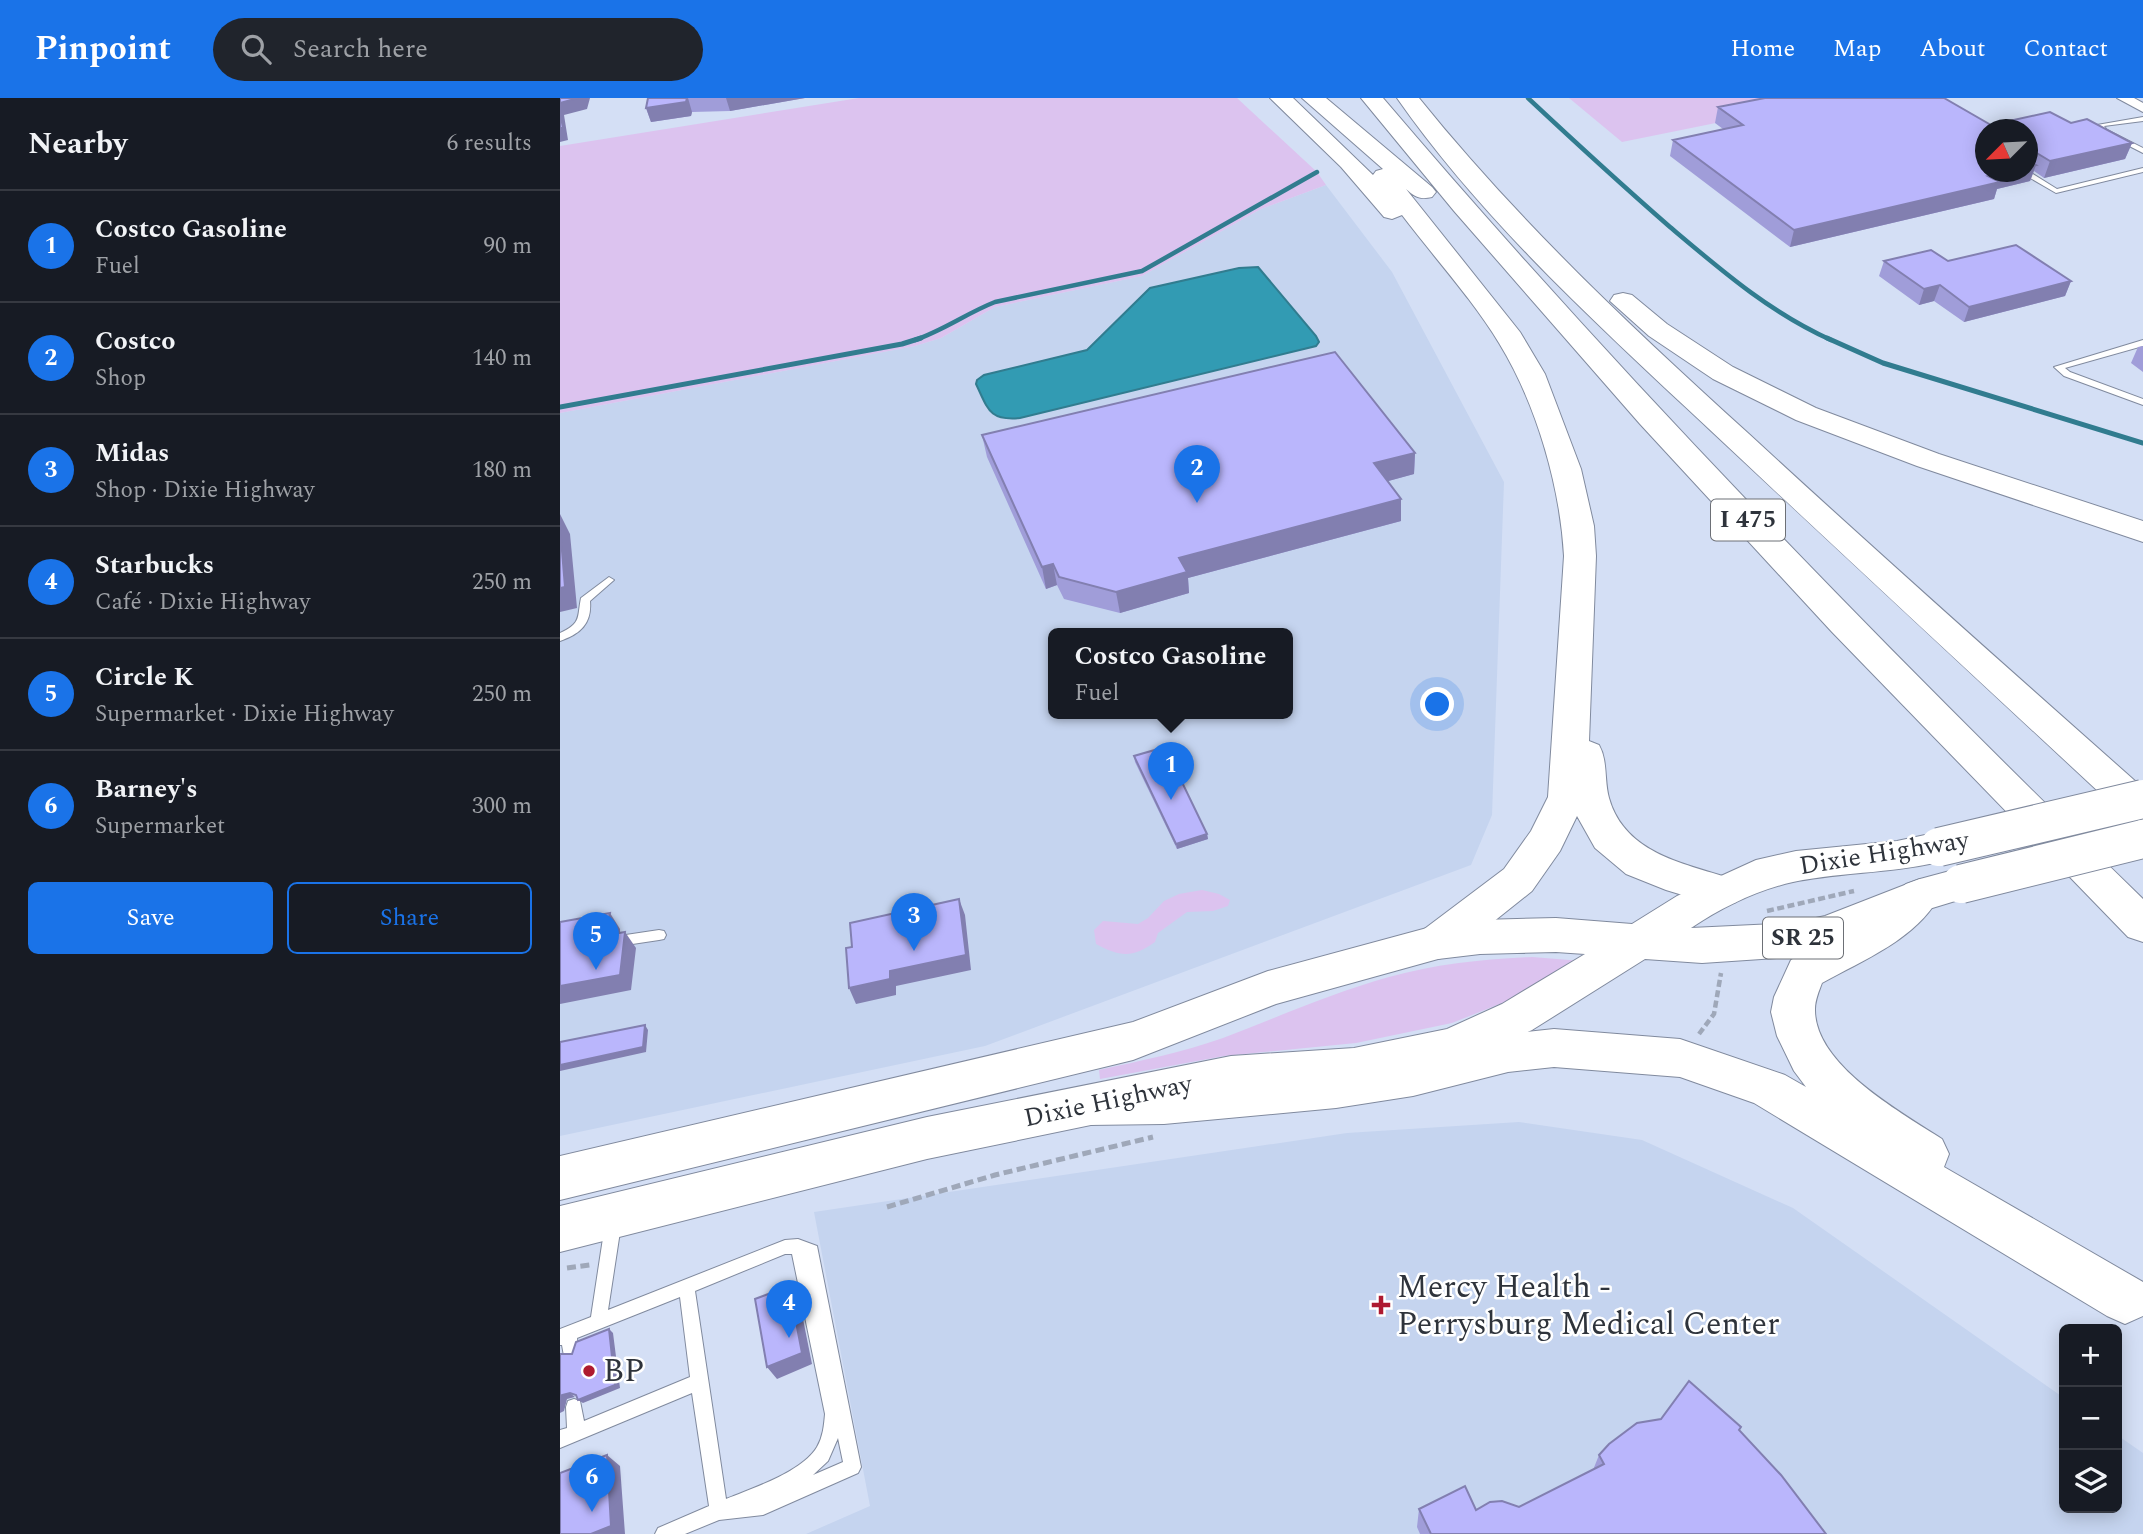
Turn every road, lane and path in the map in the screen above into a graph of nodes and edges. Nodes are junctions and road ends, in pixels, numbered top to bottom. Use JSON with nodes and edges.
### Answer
{"nodes":[{"id":1,"x":1281,"y":98,"type":"edge"},
{"id":2,"x":1301,"y":98,"type":"edge"},
{"id":3,"x":1313,"y":98,"type":"edge"},
{"id":4,"x":1372,"y":98,"type":"edge"},
{"id":5,"x":1408,"y":98,"type":"edge"},
{"id":6,"x":2124,"y":98,"type":"edge"},
{"id":7,"x":2143,"y":108,"type":"edge"},
{"id":8,"x":2143,"y":118,"type":"edge"},
{"id":9,"x":1436,"y":135,"type":"junction"},
{"id":10,"x":2143,"y":151,"type":"edge"},
{"id":11,"x":2143,"y":170,"type":"edge"},
{"id":12,"x":2038,"y":180,"type":"edge"},
{"id":13,"x":2143,"y":343,"type":"edge"},
{"id":14,"x":1534,"y":388,"type":"junction"},
{"id":15,"x":2143,"y":402,"type":"edge"},
{"id":16,"x":1852,"y":433,"type":"junction"},
{"id":17,"x":2143,"y":531,"type":"edge"},
{"id":18,"x":2143,"y":541,"type":"edge"},
{"id":19,"x":609,"y":580,"type":"dead end"},
{"id":20,"x":560,"y":637,"type":"edge"},
{"id":21,"x":1576,"y":648,"type":"junction"},
{"id":22,"x":2143,"y":799,"type":"edge"},
{"id":23,"x":2143,"y":810,"type":"edge"},
{"id":24,"x":2143,"y":839,"type":"edge"},
{"id":25,"x":2107,"y":889,"type":"junction"},
{"id":26,"x":1858,"y":890,"type":"dead end"},
{"id":27,"x":1941,"y":890,"type":"junction"},
{"id":28,"x":1721,"y":891,"type":"junction"},
{"id":29,"x":1754,"y":914,"type":"dead end"},
{"id":30,"x":2143,"y":925,"type":"edge"},
{"id":31,"x":659,"y":935,"type":"dead end"},
{"id":32,"x":1637,"y":940,"type":"junction"},
{"id":33,"x":619,"y":941,"type":"edge"},
{"id":34,"x":1438,"y":942,"type":"junction"},
{"id":35,"x":1721,"y":966,"type":"dead end"},
{"id":36,"x":1693,"y":1036,"type":"dead end"},
{"id":37,"x":1006,"y":1071,"type":"junction"},
{"id":38,"x":1088,"y":1105,"type":"junction"},
{"id":39,"x":560,"y":1178,"type":"edge"},
{"id":40,"x":560,"y":1203,"type":"edge"},
{"id":41,"x":615,"y":1215,"type":"junction"},
{"id":42,"x":560,"y":1229,"type":"edge"},
{"id":43,"x":798,"y":1247,"type":"junction"},
{"id":44,"x":686,"y":1286,"type":"junction"},
{"id":45,"x":2134,"y":1305,"type":"edge"},
{"id":46,"x":598,"y":1322,"type":"junction"},
{"id":47,"x":566,"y":1340,"type":"edge"},
{"id":48,"x":699,"y":1382,"type":"junction"},
{"id":49,"x":574,"y":1407,"type":"dead end"},
{"id":50,"x":568,"y":1435,"type":"edge"},
{"id":51,"x":719,"y":1511,"type":"junction"},
{"id":52,"x":664,"y":1534,"type":"edge"}],
"edges":[{"from":1,"to":14,"type":"main road"},
{"from":2,"to":14,"type":"main road"},
{"from":3,"to":25,"type":"main road"},
{"from":4,"to":25,"type":"main road","number":"I 475"},
{"from":5,"to":9,"type":"main road","number":"I 475"},
{"from":6,"to":7,"type":"street"},
{"from":8,"to":10,"type":"lane"},
{"from":9,"to":16,"type":"main road"},
{"from":9,"to":23,"type":"main road","number":"I 475"},
{"from":11,"to":12,"type":"lane"},
{"from":13,"to":15,"type":"lane"},
{"from":14,"to":21,"type":"main road"},
{"from":16,"to":17,"type":"main road"},
{"from":16,"to":18,"type":"main road"},
{"from":19,"to":20,"type":"lane"},
{"from":21,"to":28,"type":"main road"},
{"from":21,"to":34,"type":"main road"},
{"from":22,"to":28,"type":"main road","name":"Dixie Highway","bridge":true},
{"from":24,"to":27,"type":"main road","name":"Dixie Highway","number":"SR 25","bridge":true},
{"from":25,"to":30,"type":"main road","number":"I 475"},
{"from":26,"to":29,"type":"path"},
{"from":27,"to":32,"type":"main road","name":"Dixie Highway","number":"SR 25"},
{"from":27,"to":45,"type":"main road"},
{"from":28,"to":32,"type":"main road","name":"Dixie Highway"},
{"from":31,"to":33,"type":"lane"},
{"from":32,"to":34,"type":"main road","name":"Dixie Highway","number":"SR 25"},
{"from":32,"to":38,"type":"main road","name":"Dixie Highway"},
{"from":34,"to":37,"type":"main road","name":"Dixie Highway"},
{"from":35,"to":36,"type":"path"},
{"from":37,"to":39,"type":"main road","name":"Dixie Highway"},
{"from":37,"to":40,"type":"main road"},
{"from":38,"to":41,"type":"main road","name":"Dixie Highway"},
{"from":38,"to":45,"type":"main road"},
{"from":41,"to":42,"type":"main road","name":"Dixie Highway"},
{"from":41,"to":46,"type":"lane"},
{"from":43,"to":44,"type":"lane"},
{"from":43,"to":51,"type":"lane"},
{"from":43,"to":51,"type":"lane"},
{"from":44,"to":46,"type":"lane"},
{"from":44,"to":48,"type":"lane"},
{"from":46,"to":47,"type":"lane"},
{"from":48,"to":50,"type":"lane"},
{"from":48,"to":51,"type":"lane"},
{"from":49,"to":50,"type":"lane"},
{"from":51,"to":52,"type":"lane"}]}
